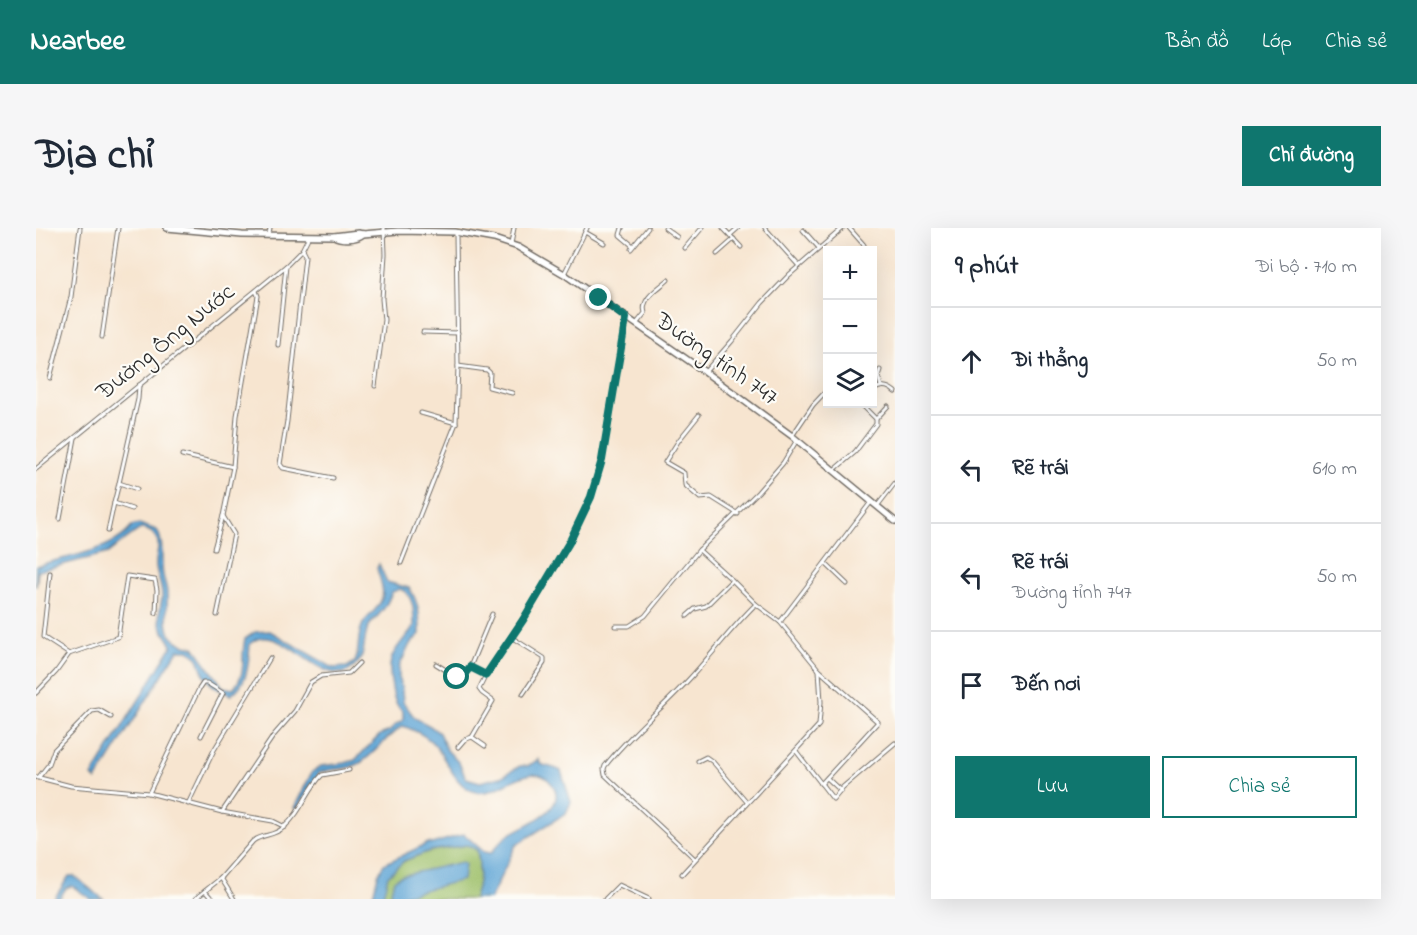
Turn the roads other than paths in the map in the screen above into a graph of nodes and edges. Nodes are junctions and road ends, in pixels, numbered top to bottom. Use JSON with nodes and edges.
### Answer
{"nodes":[{"id":1,"x":80,"y":228,"type":"edge"},
{"id":2,"x":118,"y":228,"type":"edge"},
{"id":3,"x":166,"y":228,"type":"edge"},
{"id":4,"x":270,"y":228,"type":"edge"},
{"id":5,"x":514,"y":228,"type":"edge"},
{"id":6,"x":622,"y":228,"type":"edge"},
{"id":7,"x":648,"y":228,"type":"edge"},
{"id":8,"x":664,"y":228,"type":"edge"},
{"id":9,"x":702,"y":228,"type":"edge"},
{"id":10,"x":723,"y":228,"type":"edge"},
{"id":11,"x":738,"y":228,"type":"edge"},
{"id":12,"x":765,"y":228,"type":"edge"},
{"id":13,"x":843,"y":228,"type":"edge"},
{"id":14,"x":849,"y":228,"type":"edge"},
{"id":15,"x":179,"y":229,"type":"edge"},
{"id":16,"x":384,"y":230,"type":"edge"},
{"id":17,"x":398,"y":230,"type":"edge"},
{"id":18,"x":586,"y":230,"type":"edge"},
{"id":19,"x":803,"y":230,"type":"dead end"},
{"id":20,"x":219,"y":231,"type":"edge"},
{"id":21,"x":456,"y":232,"type":"junction"},
{"id":22,"x":269,"y":235,"type":"junction"},
{"id":23,"x":309,"y":235,"type":"junction"},
{"id":24,"x":730,"y":235,"type":"junction"},
{"id":25,"x":676,"y":237,"type":"dead end"},
{"id":26,"x":734,"y":239,"type":"junction"},
{"id":27,"x":604,"y":243,"type":"dead end"},
{"id":28,"x":511,"y":244,"type":"junction"},
{"id":29,"x":864,"y":245,"type":"dead end"},
{"id":30,"x":741,"y":247,"type":"dead end"},
{"id":31,"x":685,"y":248,"type":"dead end"},
{"id":32,"x":819,"y":248,"type":"junction"},
{"id":33,"x":302,"y":250,"type":"junction"},
{"id":34,"x":717,"y":254,"type":"dead end"},
{"id":35,"x":286,"y":266,"type":"junction"},
{"id":36,"x":799,"y":266,"type":"junction"},
{"id":37,"x":564,"y":274,"type":"junction"},
{"id":38,"x":668,"y":280,"type":"dead end"},
{"id":39,"x":256,"y":291,"type":"junction"},
{"id":40,"x":626,"y":318,"type":"junction"},
{"id":41,"x":635,"y":324,"type":"junction"},
{"id":42,"x":423,"y":332,"type":"dead end"},
{"id":43,"x":458,"y":333,"type":"junction"},
{"id":44,"x":102,"y":337,"type":"dead end"},
{"id":45,"x":278,"y":345,"type":"dead end"},
{"id":46,"x":458,"y":366,"type":"junction"},
{"id":47,"x":880,"y":370,"type":"dead end"},
{"id":48,"x":705,"y":372,"type":"junction"},
{"id":49,"x":50,"y":378,"type":"dead end"},
{"id":50,"x":139,"y":385,"type":"junction"},
{"id":51,"x":375,"y":386,"type":"dead end"},
{"id":52,"x":881,"y":386,"type":"junction"},
{"id":53,"x":877,"y":388,"type":"edge"},
{"id":54,"x":895,"y":392,"type":"edge"},
{"id":55,"x":512,"y":393,"type":"dead end"},
{"id":56,"x":823,"y":394,"type":"edge"},
{"id":57,"x":888,"y":406,"type":"dead end"},
{"id":58,"x":865,"y":408,"type":"edge"},
{"id":59,"x":421,"y":413,"type":"dead end"},
{"id":60,"x":699,"y":415,"type":"dead end"},
{"id":61,"x":876,"y":419,"type":"junction"},
{"id":62,"x":456,"y":423,"type":"junction"},
{"id":63,"x":75,"y":438,"type":"junction"},
{"id":64,"x":794,"y":438,"type":"junction"},
{"id":65,"x":182,"y":455,"type":"dead end"},
{"id":66,"x":233,"y":467,"type":"junction"},
{"id":67,"x":36,"y":469,"type":"edge"},
{"id":68,"x":834,"y":470,"type":"junction"},
{"id":69,"x":333,"y":478,"type":"dead end"},
{"id":70,"x":119,"y":483,"type":"junction"},
{"id":71,"x":895,"y":483,"type":"edge"},
{"id":72,"x":138,"y":489,"type":"dead end"},
{"id":73,"x":114,"y":503,"type":"junction"},
{"id":74,"x":874,"y":505,"type":"junction"},
{"id":75,"x":132,"y":509,"type":"dead end"},
{"id":76,"x":738,"y":514,"type":"junction"},
{"id":77,"x":223,"y":516,"type":"junction"},
{"id":78,"x":60,"y":519,"type":"dead end"},
{"id":79,"x":895,"y":521,"type":"edge"},
{"id":80,"x":108,"y":531,"type":"dead end"},
{"id":81,"x":214,"y":549,"type":"dead end"},
{"id":82,"x":699,"y":550,"type":"junction"},
{"id":83,"x":401,"y":563,"type":"dead end"},
{"id":84,"x":825,"y":563,"type":"junction"},
{"id":85,"x":50,"y":573,"type":"dead end"},
{"id":86,"x":732,"y":580,"type":"junction"},
{"id":87,"x":847,"y":584,"type":"dead end"},
{"id":88,"x":756,"y":604,"type":"junction"},
{"id":89,"x":156,"y":613,"type":"dead end"},
{"id":90,"x":492,"y":614,"type":"dead end"},
{"id":91,"x":217,"y":615,"type":"dead end"},
{"id":92,"x":687,"y":616,"type":"dead end"},
{"id":93,"x":780,"y":622,"type":"junction"},
{"id":94,"x":615,"y":626,"type":"dead end"},
{"id":95,"x":511,"y":637,"type":"junction"},
{"id":96,"x":69,"y":654,"type":"junction"},
{"id":97,"x":270,"y":658,"type":"dead end"},
{"id":98,"x":359,"y":663,"type":"dead end"},
{"id":99,"x":436,"y":664,"type":"dead end"},
{"id":100,"x":470,"y":667,"type":"junction"},
{"id":101,"x":819,"y":670,"type":"junction"},
{"id":102,"x":486,"y":675,"type":"junction"},
{"id":103,"x":36,"y":693,"type":"edge"},
{"id":104,"x":523,"y":694,"type":"dead end"},
{"id":105,"x":111,"y":717,"type":"dead end"},
{"id":106,"x":201,"y":736,"type":"dead end"},
{"id":107,"x":472,"y":737,"type":"junction"},
{"id":108,"x":895,"y":743,"type":"edge"},
{"id":109,"x":485,"y":746,"type":"dead end"},
{"id":110,"x":458,"y":747,"type":"dead end"},
{"id":111,"x":796,"y":751,"type":"junction"},
{"id":112,"x":698,"y":761,"type":"dead end"},
{"id":113,"x":349,"y":770,"type":"dead end"},
{"id":114,"x":827,"y":777,"type":"junction"},
{"id":115,"x":37,"y":778,"type":"edge"},
{"id":116,"x":821,"y":784,"type":"junction"},
{"id":117,"x":840,"y":792,"type":"junction"},
{"id":118,"x":149,"y":793,"type":"junction"},
{"id":119,"x":747,"y":802,"type":"junction"},
{"id":120,"x":188,"y":804,"type":"junction"},
{"id":121,"x":222,"y":812,"type":"junction"},
{"id":122,"x":285,"y":827,"type":"junction"},
{"id":123,"x":695,"y":859,"type":"junction"},
{"id":124,"x":682,"y":874,"type":"dead end"},
{"id":125,"x":221,"y":878,"type":"junction"},
{"id":126,"x":205,"y":891,"type":"junction"},
{"id":127,"x":195,"y":899,"type":"edge"},
{"id":128,"x":212,"y":899,"type":"edge"},
{"id":129,"x":234,"y":899,"type":"edge"},
{"id":130,"x":605,"y":899,"type":"edge"},
{"id":131,"x":649,"y":899,"type":"edge"}],
"edges":[{"from":1,"to":49,"type":"street"},
{"from":2,"to":44,"type":"street"},
{"from":3,"to":15,"type":"main road","name":"Đường tỉnh 747"},
{"from":4,"to":22,"type":"street"},
{"from":5,"to":28,"type":"street"},
{"from":6,"to":7,"type":"street"},
{"from":8,"to":25,"type":"street"},
{"from":9,"to":31,"type":"street"},
{"from":10,"to":24,"type":"street"},
{"from":11,"to":24,"type":"street"},
{"from":12,"to":36,"type":"street"},
{"from":13,"to":32,"type":"street"},
{"from":14,"to":29,"type":"street"},
{"from":15,"to":20,"type":"main road","name":"Đường tỉnh 747"},
{"from":16,"to":17,"type":"main road","name":"Đường tỉnh 747"},
{"from":16,"to":23,"type":"main road","name":"Đường tỉnh 747"},
{"from":16,"to":51,"type":"street"},
{"from":17,"to":21,"type":"main road","name":"Đường tỉnh 747"},
{"from":18,"to":27,"type":"street"},
{"from":18,"to":37,"type":"street"},
{"from":19,"to":32,"type":"street"},
{"from":20,"to":22,"type":"main road","name":"Đường tỉnh 747"},
{"from":21,"to":28,"type":"main road","name":"Đường tỉnh 747"},
{"from":21,"to":43,"type":"street"},
{"from":22,"to":23,"type":"main road","name":"Đường tỉnh 747"},
{"from":23,"to":33,"type":"street","name":"Đường Ống Nước"},
{"from":24,"to":26,"type":"street"},
{"from":26,"to":30,"type":"street"},
{"from":26,"to":34,"type":"street"},
{"from":28,"to":37,"type":"main road","name":"Đường tỉnh 747"},
{"from":32,"to":36,"type":"street"},
{"from":33,"to":35,"type":"street","name":"Đường Ống Nước"},
{"from":33,"to":69,"type":"street"},
{"from":35,"to":39,"type":"street","name":"Đường Ống Nước"},
{"from":35,"to":45,"type":"street"},
{"from":36,"to":48,"type":"street"},
{"from":37,"to":40,"type":"main road","name":"Đường tỉnh 747"},
{"from":38,"to":41,"type":"street"},
{"from":39,"to":50,"type":"street","name":"Đường Ống Nước"},
{"from":39,"to":66,"type":"street"},
{"from":40,"to":41,"type":"main road","name":"Đường tỉnh 747"},
{"from":40,"to":95,"type":"street"},
{"from":41,"to":48,"type":"main road","name":"Đường tỉnh 747"},
{"from":42,"to":43,"type":"street"},
{"from":43,"to":46,"type":"street"},
{"from":46,"to":55,"type":"street"},
{"from":46,"to":62,"type":"street"},
{"from":47,"to":52,"type":"street"},
{"from":48,"to":64,"type":"main road","name":"Đường tỉnh 747"},
{"from":50,"to":63,"type":"street","name":"Đường Ống Nước"},
{"from":50,"to":70,"type":"street"},
{"from":52,"to":53,"type":"street"},
{"from":52,"to":54,"type":"street"},
{"from":56,"to":64,"type":"street"},
{"from":57,"to":61,"type":"street"},
{"from":58,"to":61,"type":"street"},
{"from":59,"to":62,"type":"street"},
{"from":60,"to":76,"type":"street"},
{"from":61,"to":68,"type":"street"},
{"from":62,"to":83,"type":"street"},
{"from":63,"to":67,"type":"street","name":"Đường Ống Nước"},
{"from":63,"to":78,"type":"street"},
{"from":64,"to":68,"type":"main road","name":"Đường tỉnh 747"},
{"from":64,"to":76,"type":"street"},
{"from":65,"to":66,"type":"street"},
{"from":66,"to":77,"type":"street"},
{"from":68,"to":74,"type":"main road","name":"Đường tỉnh 747"},
{"from":70,"to":72,"type":"street"},
{"from":70,"to":73,"type":"street"},
{"from":71,"to":74,"type":"street"},
{"from":73,"to":75,"type":"street"},
{"from":73,"to":80,"type":"street"},
{"from":74,"to":79,"type":"main road","name":"Đường tỉnh 747"},
{"from":74,"to":84,"type":"street"},
{"from":76,"to":82,"type":"street"},
{"from":77,"to":81,"type":"street"},
{"from":77,"to":91,"type":"street"},
{"from":82,"to":86,"type":"street"},
{"from":82,"to":94,"type":"street"},
{"from":84,"to":87,"type":"street"},
{"from":84,"to":93,"type":"street"},
{"from":85,"to":96,"type":"street"},
{"from":86,"to":88,"type":"street"},
{"from":86,"to":92,"type":"street"},
{"from":88,"to":93,"type":"street"},
{"from":88,"to":123,"type":"street"},
{"from":89,"to":96,"type":"street"},
{"from":90,"to":100,"type":"street"},
{"from":93,"to":101,"type":"street"},
{"from":95,"to":102,"type":"street"},
{"from":95,"to":104,"type":"street"},
{"from":96,"to":103,"type":"street"},
{"from":97,"to":120,"type":"street"},
{"from":98,"to":121,"type":"street"},
{"from":99,"to":100,"type":"street"},
{"from":100,"to":102,"type":"street"},
{"from":101,"to":111,"type":"street"},
{"from":101,"to":114,"type":"street"},
{"from":102,"to":107,"type":"street"},
{"from":105,"to":115,"type":"street"},
{"from":106,"to":118,"type":"street"},
{"from":107,"to":109,"type":"street"},
{"from":107,"to":110,"type":"street"},
{"from":108,"to":117,"type":"street"},
{"from":111,"to":116,"type":"street"},
{"from":111,"to":119,"type":"street"},
{"from":112,"to":119,"type":"street"},
{"from":113,"to":122,"type":"street"},
{"from":114,"to":116,"type":"street"},
{"from":114,"to":117,"type":"street"},
{"from":115,"to":118,"type":"street"},
{"from":116,"to":117,"type":"street"},
{"from":118,"to":120,"type":"street"},
{"from":119,"to":123,"type":"street"},
{"from":120,"to":121,"type":"street"},
{"from":121,"to":122,"type":"street"},
{"from":122,"to":125,"type":"street"},
{"from":123,"to":124,"type":"street"},
{"from":125,"to":126,"type":"street"},
{"from":125,"to":129,"type":"street"},
{"from":126,"to":127,"type":"street"},
{"from":126,"to":128,"type":"street"},
{"from":130,"to":131,"type":"street"}]}
